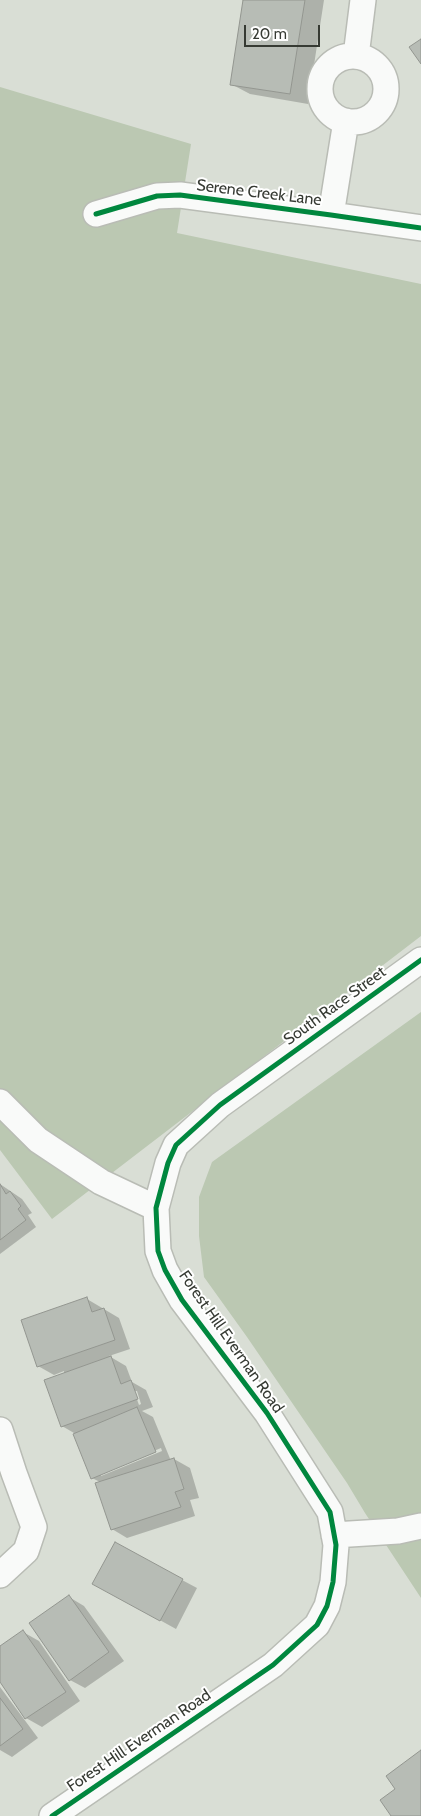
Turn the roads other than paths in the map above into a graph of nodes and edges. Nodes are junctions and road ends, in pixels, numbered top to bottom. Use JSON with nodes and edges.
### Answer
{"nodes":[{"id":1,"x":362,"y":0,"type":"edge"},
{"id":2,"x":356,"y":56,"type":"junction"},
{"id":3,"x":346,"y":121,"type":"junction"},
{"id":4,"x":96,"y":214,"type":"dead end"},
{"id":5,"x":332,"y":215,"type":"junction"},
{"id":6,"x":421,"y":228,"type":"edge"},
{"id":7,"x":421,"y":960,"type":"edge"},
{"id":8,"x":263,"y":1073,"type":"joint"},
{"id":9,"x":0,"y":1102,"type":"edge"},
{"id":10,"x":156,"y":1208,"type":"junction"},
{"id":11,"x":0,"y":1430,"type":"edge"},
{"id":12,"x":421,"y":1526,"type":"edge"},
{"id":13,"x":334,"y":1535,"type":"junction"},
{"id":14,"x":0,"y":1575,"type":"edge"},
{"id":15,"x":52,"y":1816,"type":"edge"}],
"edges":[{"from":1,"to":2,"type":"street"},
{"from":2,"to":3,"type":"street"},
{"from":2,"to":3,"type":"street"},
{"from":3,"to":5,"type":"street"},
{"from":4,"to":5,"type":"street","name":"Serene Creek Lane"},
{"from":5,"to":6,"type":"street","name":"Serene Creek Lane"},
{"from":7,"to":8,"type":"street","name":"South Race Street"},
{"from":8,"to":10,"type":"street","name":"Forest Hill Everman Road"},
{"from":9,"to":10,"type":"street"},
{"from":10,"to":13,"type":"street","name":"Forest Hill Everman Road"},
{"from":11,"to":14,"type":"street"},
{"from":12,"to":13,"type":"street"},
{"from":13,"to":15,"type":"street","name":"Forest Hill Everman Road"}]}
